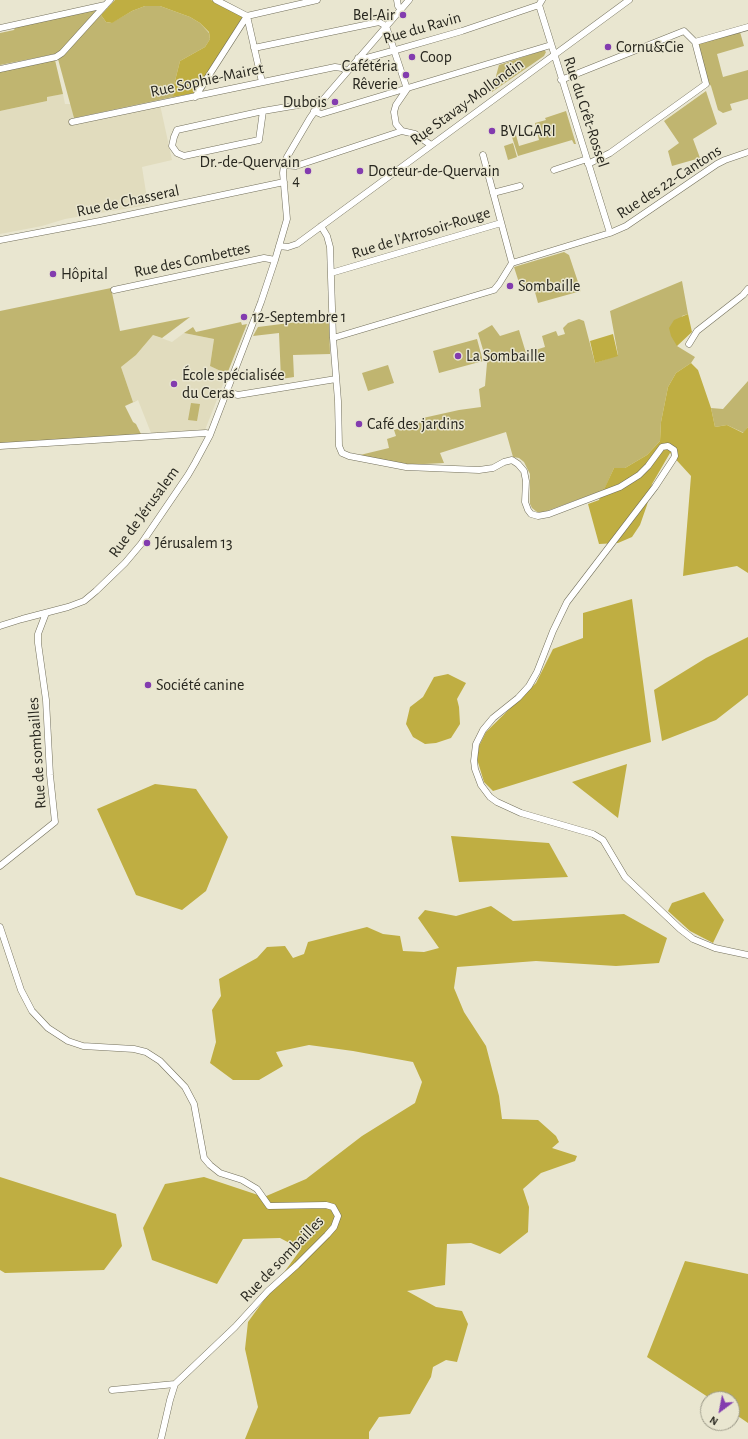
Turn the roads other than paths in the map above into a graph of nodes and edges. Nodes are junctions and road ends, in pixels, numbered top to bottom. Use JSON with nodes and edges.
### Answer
{"nodes":[{"id":1,"x":110,"y":0,"type":"edge"},
{"id":2,"x":216,"y":0,"type":"edge"},
{"id":3,"x":317,"y":0,"type":"edge"},
{"id":4,"x":397,"y":0,"type":"edge"},
{"id":5,"x":409,"y":0,"type":"edge"},
{"id":6,"x":629,"y":0,"type":"edge"},
{"id":7,"x":540,"y":3,"type":"edge"},
{"id":8,"x":105,"y":5,"type":"junction"},
{"id":9,"x":401,"y":10,"type":"junction"},
{"id":10,"x":247,"y":16,"type":"junction"},
{"id":11,"x":386,"y":26,"type":"junction"},
{"id":12,"x":748,"y":27,"type":"edge"},
{"id":13,"x":0,"y":28,"type":"edge"},
{"id":14,"x":695,"y":42,"type":"junction"},
{"id":15,"x":551,"y":46,"type":"junction"},
{"id":16,"x":254,"y":48,"type":"junction"},
{"id":17,"x":394,"y":50,"type":"junction"},
{"id":18,"x":554,"y":54,"type":"junction"},
{"id":19,"x":358,"y":58,"type":"junction"},
{"id":20,"x":0,"y":69,"type":"edge"},
{"id":21,"x":347,"y":72,"type":"junction"},
{"id":22,"x":561,"y":80,"type":"junction"},
{"id":23,"x":262,"y":82,"type":"junction"},
{"id":24,"x":407,"y":89,"type":"junction"},
{"id":25,"x":195,"y":97,"type":"junction"},
{"id":26,"x":322,"y":101,"type":"junction"},
{"id":27,"x":263,"y":111,"type":"junction"},
{"id":28,"x":314,"y":111,"type":"junction"},
{"id":29,"x":72,"y":122,"type":"dead end"},
{"id":30,"x":402,"y":131,"type":"junction"},
{"id":31,"x":431,"y":145,"type":"junction"},
{"id":32,"x":748,"y":152,"type":"edge"},
{"id":33,"x":483,"y":155,"type":"dead end"},
{"id":34,"x":588,"y":162,"type":"junction"},
{"id":35,"x":284,"y":165,"type":"junction"},
{"id":36,"x":554,"y":170,"type":"dead end"},
{"id":37,"x":284,"y":182,"type":"junction"},
{"id":38,"x":520,"y":186,"type":"dead end"},
{"id":39,"x":493,"y":193,"type":"junction"},
{"id":40,"x":501,"y":223,"type":"junction"},
{"id":41,"x":321,"y":226,"type":"junction"},
{"id":42,"x":610,"y":233,"type":"junction"},
{"id":43,"x":0,"y":240,"type":"edge"},
{"id":44,"x":279,"y":246,"type":"junction"},
{"id":45,"x":275,"y":260,"type":"junction"},
{"id":46,"x":512,"y":263,"type":"junction"},
{"id":47,"x":331,"y":273,"type":"junction"},
{"id":48,"x":748,"y":289,"type":"edge"},
{"id":49,"x":114,"y":290,"type":"dead end"},
{"id":50,"x":333,"y":338,"type":"junction"},
{"id":51,"x":689,"y":344,"type":"dead end"},
{"id":52,"x":336,"y":379,"type":"junction"},
{"id":53,"x":227,"y":392,"type":"junction"},
{"id":54,"x":210,"y":435,"type":"junction"},
{"id":55,"x":0,"y":446,"type":"edge"},
{"id":56,"x":46,"y":613,"type":"junction"},
{"id":57,"x":0,"y":626,"type":"edge"},
{"id":58,"x":0,"y":866,"type":"edge"},
{"id":59,"x":0,"y":927,"type":"edge"},
{"id":60,"x":748,"y":955,"type":"edge"},
{"id":61,"x":174,"y":1384,"type":"junction"},
{"id":62,"x":112,"y":1390,"type":"dead end"},
{"id":63,"x":161,"y":1439,"type":"edge"}],
"edges":[{"from":1,"to":8,"type":"street"},
{"from":2,"to":10,"type":"street"},
{"from":3,"to":10,"type":"street"},
{"from":4,"to":9,"type":"street"},
{"from":5,"to":9,"type":"street"},
{"from":6,"to":18,"type":"street","name":"Rue Stavay-Mollondin"},
{"from":7,"to":15,"type":"street","name":"Rue du Crêt-Rossel"},
{"from":7,"to":17,"type":"street","name":"Rue du Ravin"},
{"from":8,"to":13,"type":"street"},
{"from":8,"to":20,"type":"street"},
{"from":9,"to":11,"type":"street"},
{"from":10,"to":16,"type":"street"},
{"from":10,"to":25,"type":"street"},
{"from":11,"to":16,"type":"street"},
{"from":11,"to":17,"type":"street"},
{"from":11,"to":19,"type":"street"},
{"from":12,"to":14,"type":"street"},
{"from":14,"to":22,"type":"street"},
{"from":14,"to":34,"type":"street"},
{"from":15,"to":18,"type":"street","name":"Rue du Crêt-Rossel"},
{"from":15,"to":24,"type":"street"},
{"from":16,"to":23,"type":"street"},
{"from":17,"to":19,"type":"street","name":"Rue du Ravin"},
{"from":17,"to":24,"type":"street"},
{"from":18,"to":22,"type":"street","name":"Rue du Crêt-Rossel"},
{"from":18,"to":31,"type":"street","name":"Rue Stavay-Mollondin"},
{"from":19,"to":21,"type":"street"},
{"from":21,"to":23,"type":"street","name":"Rue Sophie-Mairet"},
{"from":21,"to":26,"type":"street"},
{"from":22,"to":34,"type":"street","name":"Rue du Crêt-Rossel"},
{"from":23,"to":25,"type":"street","name":"Rue Sophie-Mairet"},
{"from":24,"to":28,"type":"street"},
{"from":24,"to":30,"type":"street"},
{"from":25,"to":29,"type":"street","name":"Rue Sophie-Mairet"},
{"from":26,"to":27,"type":"street"},
{"from":26,"to":28,"type":"street"},
{"from":27,"to":27,"type":"street"},
{"from":28,"to":35,"type":"street"},
{"from":30,"to":31,"type":"street"},
{"from":30,"to":35,"type":"street"},
{"from":31,"to":41,"type":"street","name":"Rue Stavay-Mollondin"},
{"from":32,"to":42,"type":"street","name":"Rue des 22-Cantons"},
{"from":33,"to":39,"type":"street"},
{"from":34,"to":36,"type":"street"},
{"from":34,"to":42,"type":"street","name":"Rue du Crêt-Rossel"},
{"from":35,"to":37,"type":"street","name":"Rue de Jérusalem"},
{"from":37,"to":43,"type":"street","name":"Rue de Chasseral"},
{"from":37,"to":44,"type":"street","name":"Rue de Jérusalem"},
{"from":38,"to":39,"type":"street"},
{"from":39,"to":40,"type":"street"},
{"from":40,"to":46,"type":"street","name":"Rue de l'Arrosoir-Rouge"},
{"from":40,"to":47,"type":"street","name":"Rue de l'Arrosoir-Rouge"},
{"from":41,"to":44,"type":"street","name":"Rue Stavay-Mollondin"},
{"from":41,"to":47,"type":"street"},
{"from":42,"to":46,"type":"street","name":"Rue des 22-Cantons"},
{"from":44,"to":45,"type":"street","name":"Rue de Jérusalem"},
{"from":45,"to":49,"type":"street","name":"Rue des Combettes"},
{"from":45,"to":53,"type":"street","name":"Rue de Jérusalem"},
{"from":46,"to":50,"type":"street"},
{"from":47,"to":50,"type":"street"},
{"from":48,"to":51,"type":"street"},
{"from":50,"to":52,"type":"street"},
{"from":52,"to":53,"type":"street"},
{"from":52,"to":60,"type":"street"},
{"from":53,"to":54,"type":"street","name":"Rue de Jérusalem"},
{"from":54,"to":55,"type":"street"},
{"from":54,"to":56,"type":"street","name":"Rue de Jérusalem"},
{"from":56,"to":57,"type":"street","name":"Rue de Jérusalem"},
{"from":56,"to":58,"type":"street","name":"Rue de sombailles"},
{"from":59,"to":61,"type":"street","name":"Rue de sombailles"},
{"from":61,"to":62,"type":"street"},
{"from":61,"to":63,"type":"street"}]}
